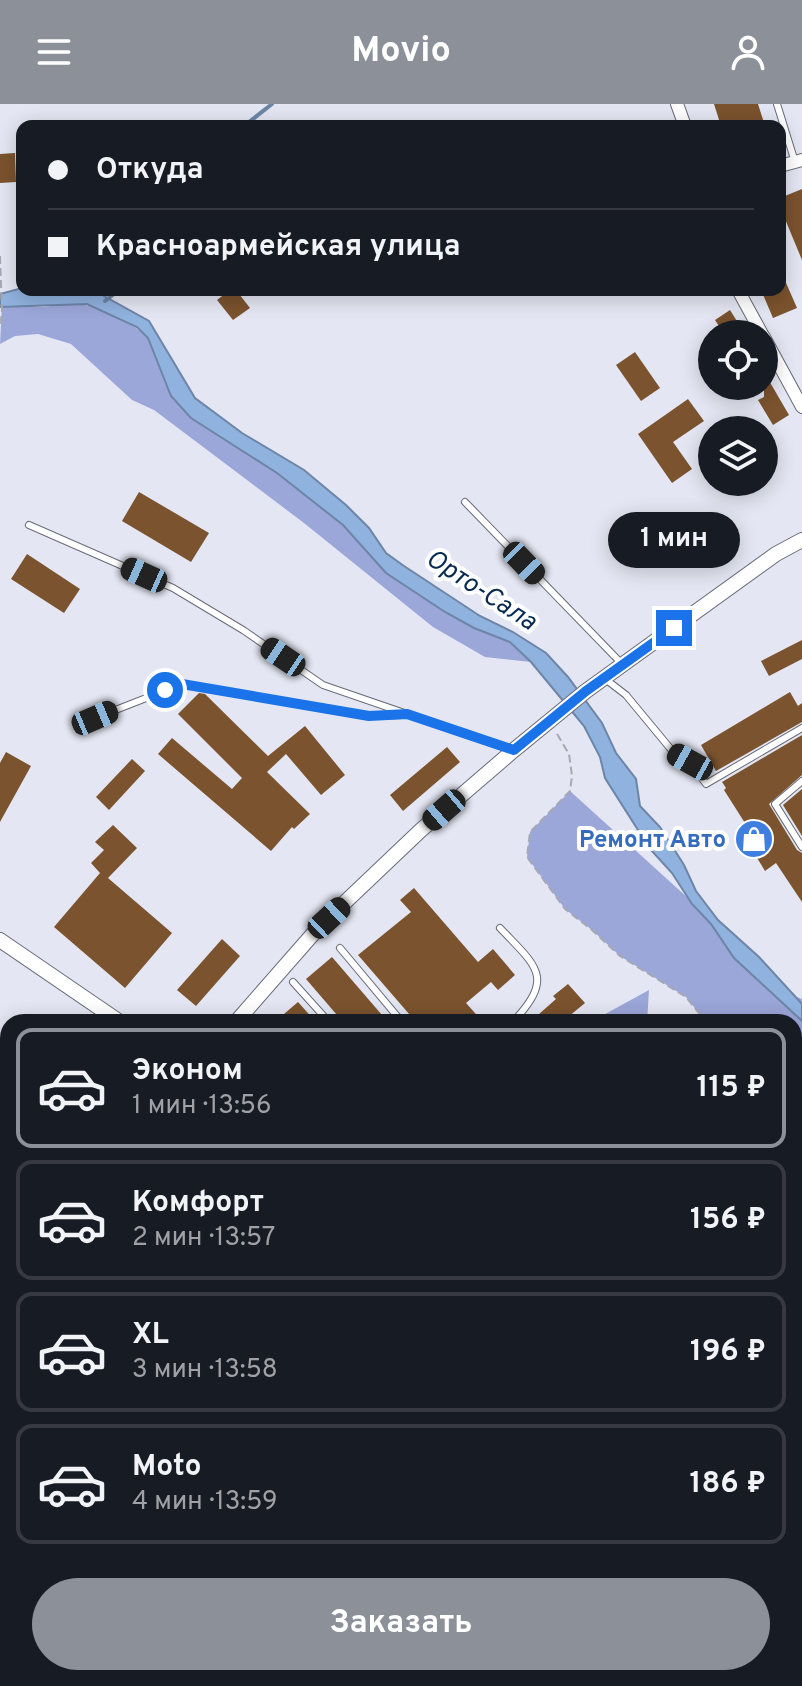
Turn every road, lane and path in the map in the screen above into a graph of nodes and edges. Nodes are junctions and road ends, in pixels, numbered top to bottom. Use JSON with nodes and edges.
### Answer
{"nodes":[{"id":1,"x":786,"y":128,"type":"edge"},
{"id":2,"x":798,"y":161,"type":"edge"},
{"id":3,"x":0,"y":256,"type":"edge"},
{"id":4,"x":1,"y":283,"type":"edge"},
{"id":5,"x":741,"y":296,"type":"edge"},
{"id":6,"x":754,"y":320,"type":"edge"},
{"id":7,"x":0,"y":326,"type":"edge"},
{"id":8,"x":778,"y":363,"type":"edge"},
{"id":9,"x":802,"y":407,"type":"edge"},
{"id":10,"x":465,"y":502,"type":"dead end"},
{"id":11,"x":29,"y":525,"type":"dead end"},
{"id":12,"x":802,"y":540,"type":"edge"},
{"id":13,"x":623,"y":665,"type":"junction"},
{"id":14,"x":604,"y":678,"type":"junction"},
{"id":15,"x":407,"y":714,"type":"junction"},
{"id":16,"x":95,"y":718,"type":"dead end"},
{"id":17,"x":548,"y":722,"type":"junction"},
{"id":18,"x":802,"y":728,"type":"edge"},
{"id":19,"x":514,"y":750,"type":"junction"},
{"id":20,"x":802,"y":781,"type":"edge"},
{"id":21,"x":802,"y":847,"type":"edge"},
{"id":22,"x":500,"y":928,"type":"dead end"},
{"id":23,"x":0,"y":940,"type":"edge"},
{"id":24,"x":340,"y":948,"type":"dead end"},
{"id":25,"x":293,"y":982,"type":"dead end"},
{"id":26,"x":108,"y":1014,"type":"edge"},
{"id":27,"x":243,"y":1014,"type":"edge"},
{"id":28,"x":322,"y":1014,"type":"edge"},
{"id":29,"x":395,"y":1014,"type":"edge"},
{"id":30,"x":520,"y":1014,"type":"edge"},
{"id":31,"x":700,"y":1014,"type":"edge"}],
"edges":[{"from":1,"to":2,"type":"lane"},
{"from":3,"to":4,"type":"path"},
{"from":4,"to":7,"type":"path"},
{"from":5,"to":6,"type":"street"},
{"from":8,"to":9,"type":"street"},
{"from":10,"to":13,"type":"lane"},
{"from":11,"to":15,"type":"lane"},
{"from":12,"to":13,"type":"street"},
{"from":13,"to":14,"type":"street"},
{"from":14,"to":17,"type":"street"},
{"from":14,"to":18,"type":"lane"},
{"from":15,"to":16,"type":"lane"},
{"from":15,"to":19,"type":"lane"},
{"from":17,"to":19,"type":"street"},
{"from":17,"to":31,"type":"path"},
{"from":19,"to":27,"type":"street"},
{"from":20,"to":21,"type":"lane"},
{"from":22,"to":30,"type":"lane"},
{"from":23,"to":26,"type":"street"},
{"from":24,"to":29,"type":"lane"},
{"from":25,"to":28,"type":"lane"}]}
